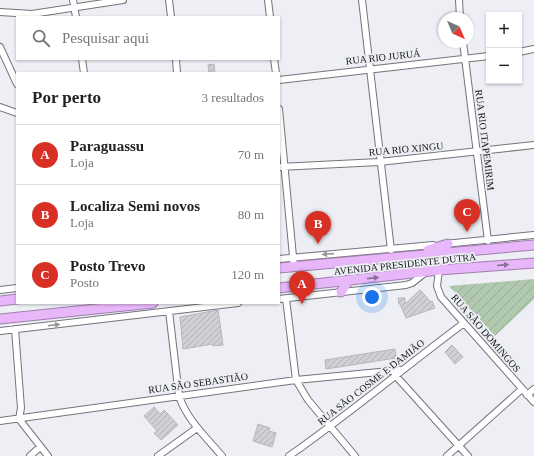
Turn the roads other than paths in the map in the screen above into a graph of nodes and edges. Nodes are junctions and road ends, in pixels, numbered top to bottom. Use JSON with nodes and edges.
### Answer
{"nodes":[{"id":1,"x":74,"y":0,"type":"edge"},
{"id":2,"x":123,"y":0,"type":"edge"},
{"id":3,"x":169,"y":0,"type":"edge"},
{"id":4,"x":268,"y":0,"type":"edge"},
{"id":5,"x":362,"y":0,"type":"edge"},
{"id":6,"x":458,"y":0,"type":"edge"},
{"id":7,"x":74,"y":8,"type":"junction"},
{"id":8,"x":0,"y":12,"type":"edge"},
{"id":9,"x":459,"y":12,"type":"edge"},
{"id":10,"x":76,"y":16,"type":"edge"},
{"id":11,"x":171,"y":16,"type":"edge"},
{"id":12,"x":270,"y":16,"type":"edge"},
{"id":13,"x":464,"y":48,"type":"edge"},
{"id":14,"x":534,"y":49,"type":"edge"},
{"id":15,"x":1,"y":51,"type":"edge"},
{"id":16,"x":522,"y":51,"type":"edge"},
{"id":17,"x":486,"y":56,"type":"edge"},
{"id":18,"x":465,"y":59,"type":"junction"},
{"id":19,"x":82,"y":60,"type":"edge"},
{"id":20,"x":176,"y":60,"type":"edge"},
{"id":21,"x":274,"y":60,"type":"edge"},
{"id":22,"x":369,"y":68,"type":"junction"},
{"id":23,"x":84,"y":72,"type":"edge"},
{"id":24,"x":177,"y":72,"type":"edge"},
{"id":25,"x":276,"y":72,"type":"edge"},
{"id":26,"x":280,"y":80,"type":"edge"},
{"id":27,"x":16,"y":82,"type":"edge"},
{"id":28,"x":0,"y":107,"type":"edge"},
{"id":29,"x":16,"y":113,"type":"edge"},
{"id":30,"x":280,"y":128,"type":"edge"},
{"id":31,"x":534,"y":145,"type":"edge"},
{"id":32,"x":477,"y":152,"type":"junction"},
{"id":33,"x":379,"y":162,"type":"junction"},
{"id":34,"x":282,"y":167,"type":"edge"},
{"id":35,"x":534,"y":235,"type":"edge"},
{"id":36,"x":488,"y":241,"type":"junction"},
{"id":37,"x":510,"y":242,"type":"junction"},
{"id":38,"x":448,"y":244,"type":"junction"},
{"id":39,"x":534,"y":245,"type":"edge"},
{"id":40,"x":391,"y":250,"type":"junction"},
{"id":41,"x":410,"y":255,"type":"junction"},
{"id":42,"x":294,"y":257,"type":"junction"},
{"id":43,"x":280,"y":259,"type":"edge"},
{"id":44,"x":534,"y":263,"type":"edge"},
{"id":45,"x":294,"y":267,"type":"junction"},
{"id":46,"x":280,"y":268,"type":"edge"},
{"id":47,"x":440,"y":270,"type":"junction"},
{"id":48,"x":426,"y":272,"type":"junction"},
{"id":49,"x":348,"y":281,"type":"junction"},
{"id":50,"x":16,"y":288,"type":"edge"},
{"id":51,"x":280,"y":288,"type":"edge"},
{"id":52,"x":0,"y":290,"type":"edge"},
{"id":53,"x":341,"y":292,"type":"junction"},
{"id":54,"x":16,"y":299,"type":"edge"},
{"id":55,"x":280,"y":299,"type":"edge"},
{"id":56,"x":286,"y":299,"type":"junction"},
{"id":57,"x":0,"y":301,"type":"edge"},
{"id":58,"x":143,"y":304,"type":"edge"},
{"id":59,"x":229,"y":304,"type":"edge"},
{"id":60,"x":168,"y":311,"type":"junction"},
{"id":61,"x":0,"y":319,"type":"edge"},
{"id":62,"x":464,"y":323,"type":"junction"},
{"id":63,"x":15,"y":329,"type":"junction"},
{"id":64,"x":0,"y":331,"type":"edge"},
{"id":65,"x":397,"y":372,"type":"junction"},
{"id":66,"x":296,"y":380,"type":"junction"},
{"id":67,"x":522,"y":389,"type":"junction"},
{"id":68,"x":534,"y":389,"type":"edge"},
{"id":69,"x":527,"y":395,"type":"junction"},
{"id":70,"x":179,"y":396,"type":"junction"},
{"id":71,"x":534,"y":402,"type":"edge"},
{"id":72,"x":19,"y":419,"type":"junction"},
{"id":73,"x":0,"y":421,"type":"edge"},
{"id":74,"x":330,"y":427,"type":"junction"},
{"id":75,"x":197,"y":428,"type":"junction"},
{"id":76,"x":458,"y":446,"type":"junction"},
{"id":77,"x":40,"y":447,"type":"junction"},
{"id":78,"x":30,"y":456,"type":"edge"},
{"id":79,"x":48,"y":456,"type":"edge"},
{"id":80,"x":158,"y":456,"type":"edge"},
{"id":81,"x":222,"y":456,"type":"edge"},
{"id":82,"x":289,"y":456,"type":"edge"},
{"id":83,"x":355,"y":456,"type":"edge"},
{"id":84,"x":447,"y":456,"type":"edge"},
{"id":85,"x":468,"y":456,"type":"edge"}],
"edges":[{"from":1,"to":7,"type":"street"},
{"from":2,"to":7,"type":"street"},
{"from":3,"to":11,"type":"street"},
{"from":4,"to":12,"type":"street"},
{"from":5,"to":22,"type":"street"},
{"from":6,"to":9,"type":"street"},
{"from":7,"to":8,"type":"street"},
{"from":7,"to":10,"type":"street"},
{"from":13,"to":18,"type":"street","name":"RUA RIO ITAPEMIRIM"},
{"from":14,"to":16,"type":"street"},
{"from":15,"to":27,"type":"street"},
{"from":17,"to":18,"type":"street","name":"RUA RIO JURUÁ"},
{"from":18,"to":22,"type":"street","name":"RUA RIO JURUÁ"},
{"from":18,"to":32,"type":"street","name":"RUA RIO ITAPEMIRIM"},
{"from":19,"to":23,"type":"street"},
{"from":20,"to":24,"type":"street"},
{"from":21,"to":25,"type":"street"},
{"from":22,"to":26,"type":"street","name":"RUA RIO JURUÁ"},
{"from":22,"to":33,"type":"street"},
{"from":28,"to":29,"type":"street"},
{"from":30,"to":34,"type":"street"},
{"from":31,"to":32,"type":"street","name":"RUA RIO XINGU"},
{"from":32,"to":33,"type":"street","name":"RUA RIO XINGU"},
{"from":32,"to":36,"type":"street","name":"RUA RIO ITAPEMIRIM"},
{"from":33,"to":34,"type":"street","name":"RUA RIO XINGU"},
{"from":33,"to":40,"type":"street"},
{"from":34,"to":42,"type":"street"},
{"from":35,"to":37,"type":"street","name":"AVENIDA PRESIDENTE DUTRA"},
{"from":36,"to":37,"type":"street","name":"AVENIDA PRESIDENTE DUTRA"},
{"from":36,"to":38,"type":"street","name":"AVENIDA PRESIDENTE DUTRA"},
{"from":37,"to":39,"type":"highway","name":"AVENIDA PRESIDENTE DUTRA"},
{"from":37,"to":41,"type":"highway","name":"AVENIDA PRESIDENTE DUTRA"},
{"from":38,"to":40,"type":"street","name":"AVENIDA PRESIDENTE DUTRA"},
{"from":38,"to":41,"type":"highway"},
{"from":40,"to":42,"type":"street","name":"AVENIDA PRESIDENTE DUTRA","one_way":true},
{"from":41,"to":45,"type":"highway","name":"AVENIDA PRESIDENTE DUTRA"},
{"from":42,"to":43,"type":"street","name":"AVENIDA PRESIDENTE DUTRA"},
{"from":42,"to":45,"type":"street"},
{"from":47,"to":44,"type":"highway","name":"AVENIDA PRESIDENTE DUTRA","one_way":true},
{"from":45,"to":46,"type":"highway","name":"AVENIDA PRESIDENTE DUTRA"},
{"from":47,"to":48,"type":"highway","name":"AVENIDA PRESIDENTE DUTRA"},
{"from":47,"to":62,"type":"street","name":"RUA SÃO DOMINGOS"},
{"from":49,"to":48,"type":"highway","name":"AVENIDA PRESIDENTE DUTRA","one_way":true},
{"from":48,"to":53,"type":"street"},
{"from":49,"to":51,"type":"highway","name":"AVENIDA PRESIDENTE DUTRA"},
{"from":49,"to":53,"type":"highway"},
{"from":50,"to":52,"type":"street"},
{"from":53,"to":56,"type":"street"},
{"from":54,"to":57,"type":"highway"},
{"from":55,"to":56,"type":"street"},
{"from":56,"to":66,"type":"street"},
{"from":58,"to":61,"type":"highway"},
{"from":59,"to":60,"type":"street"},
{"from":63,"to":60,"type":"street","one_way":true},
{"from":60,"to":70,"type":"street"},
{"from":62,"to":65,"type":"street","name":"RUA SÃO COSME E DAMIÃO"},
{"from":62,"to":67,"type":"street","name":"RUA SÃO DOMINGOS"},
{"from":63,"to":64,"type":"street"},
{"from":63,"to":72,"type":"street"},
{"from":65,"to":66,"type":"street","name":"RUA SÃO SEBASTIÃO"},
{"from":65,"to":74,"type":"street","name":"RUA SÃO COSME E DAMIÃO"},
{"from":65,"to":76,"type":"street"},
{"from":66,"to":70,"type":"street","name":"RUA SÃO SEBASTIÃO"},
{"from":66,"to":74,"type":"street"},
{"from":67,"to":69,"type":"street","name":"RUA SÃO DOMINGOS"},
{"from":67,"to":76,"type":"street"},
{"from":68,"to":69,"type":"street"},
{"from":69,"to":71,"type":"street","name":"RUA SÃO DOMINGOS"},
{"from":70,"to":72,"type":"street","name":"RUA SÃO SEBASTIÃO"},
{"from":70,"to":75,"type":"street"},
{"from":72,"to":73,"type":"street","name":"RUA SÃO SEBASTIÃO"},
{"from":72,"to":77,"type":"street"},
{"from":74,"to":82,"type":"street","name":"RUA SÃO COSME E DAMIÃO"},
{"from":74,"to":83,"type":"street"},
{"from":75,"to":80,"type":"street"},
{"from":75,"to":81,"type":"street"},
{"from":76,"to":84,"type":"street"},
{"from":76,"to":85,"type":"street"},
{"from":77,"to":78,"type":"street"},
{"from":77,"to":79,"type":"street"}]}
